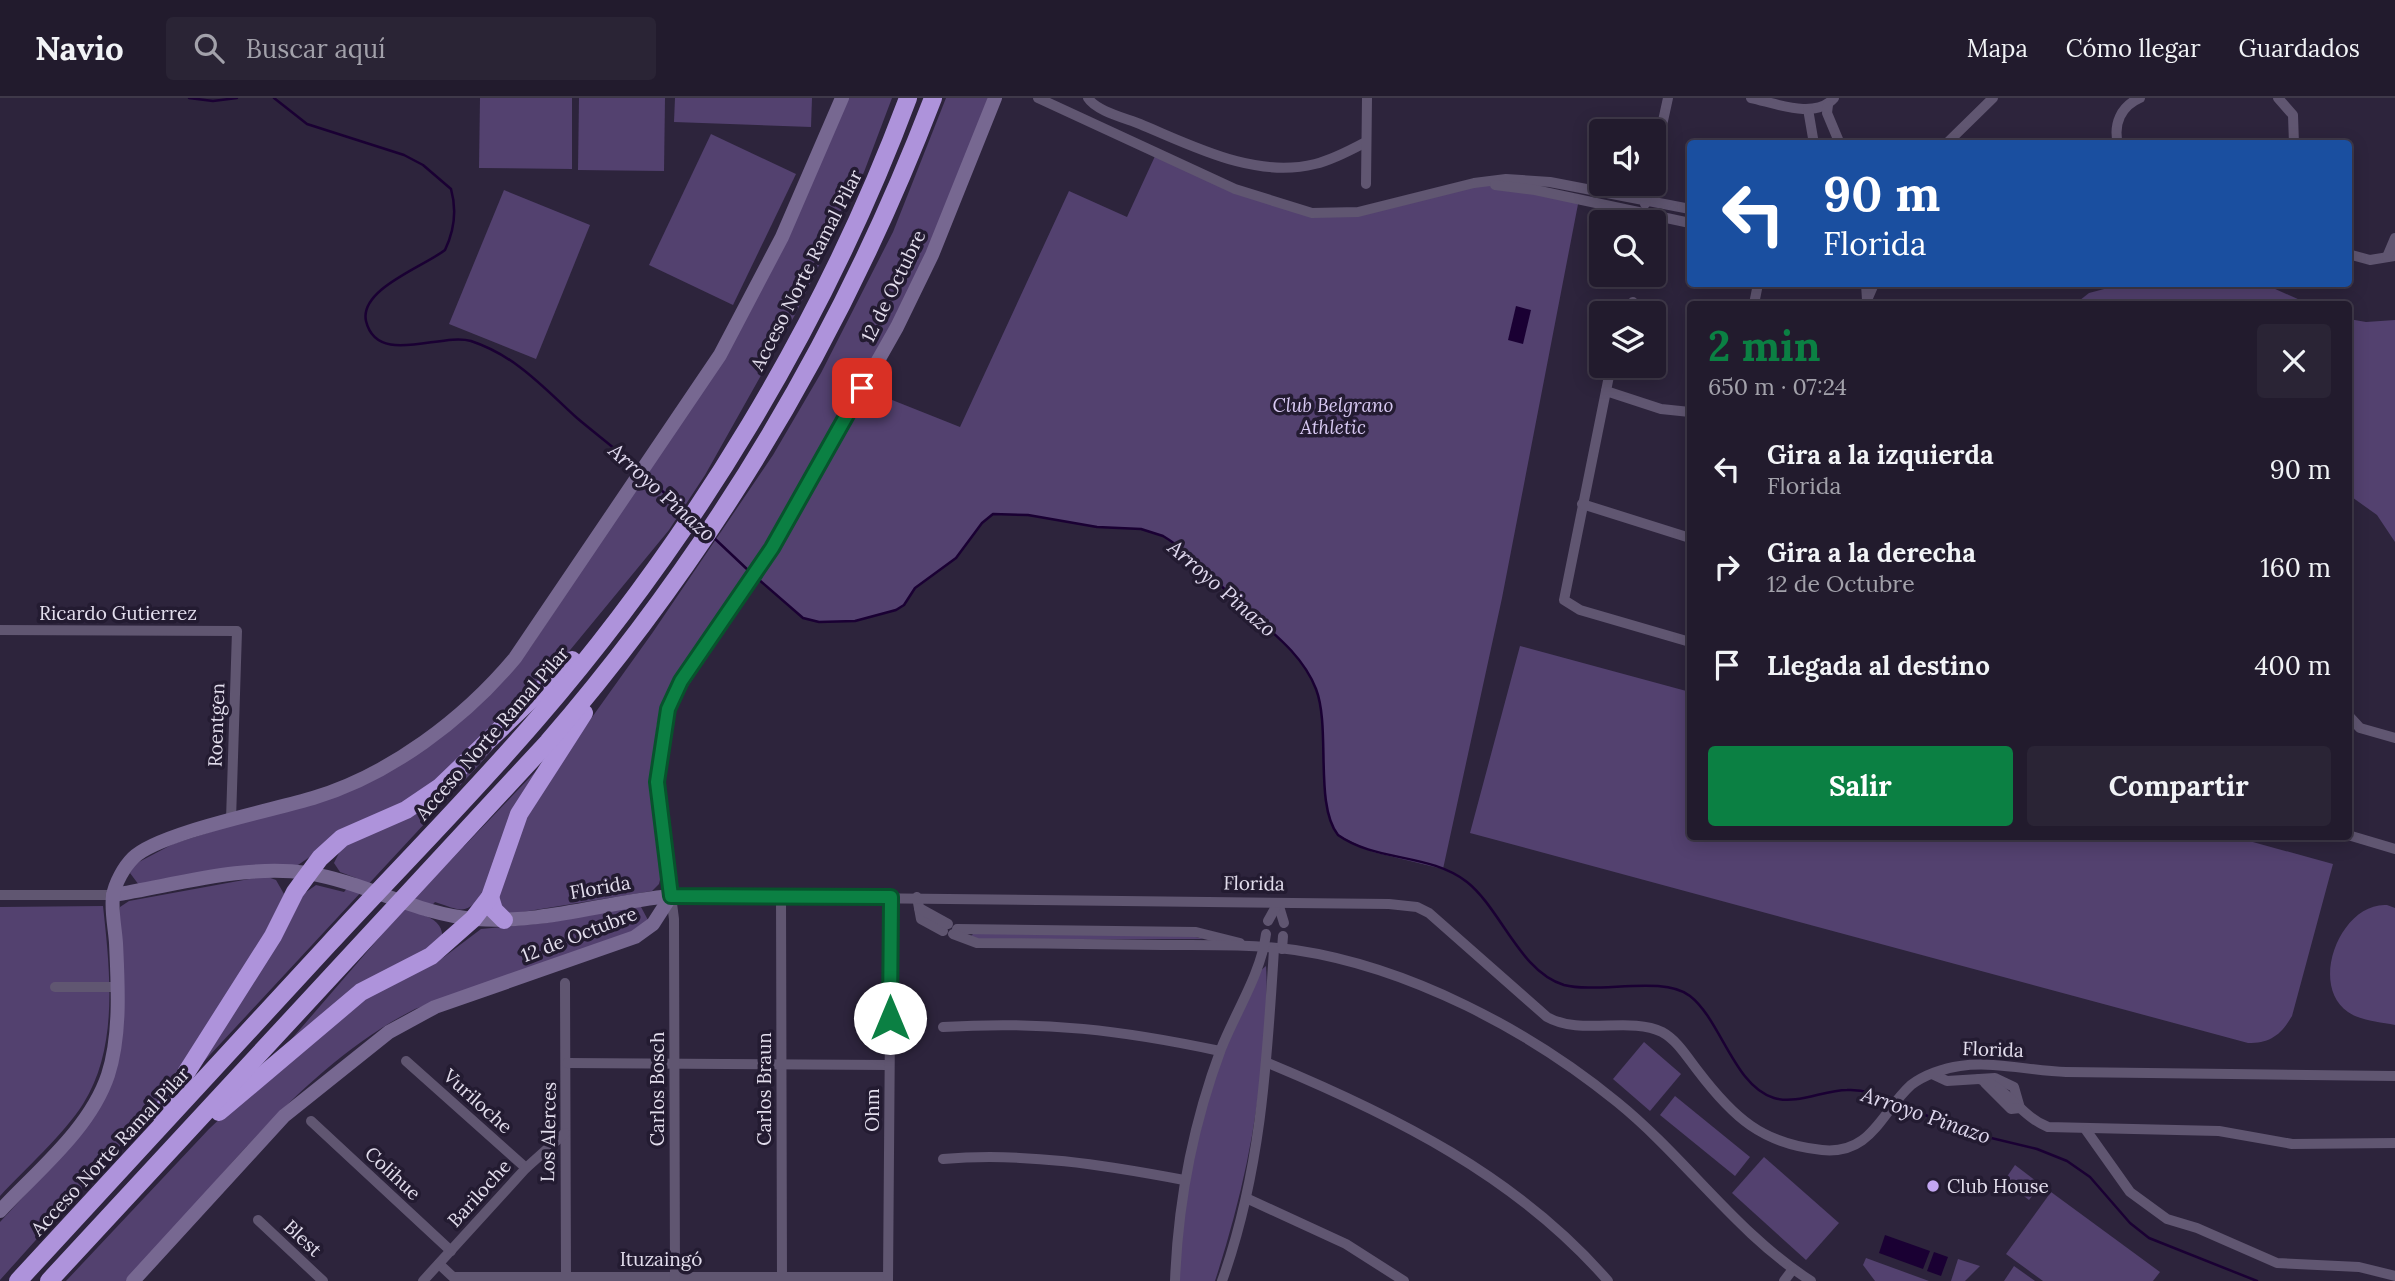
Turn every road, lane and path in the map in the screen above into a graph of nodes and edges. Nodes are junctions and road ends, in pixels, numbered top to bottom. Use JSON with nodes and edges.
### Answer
{"nodes":[{"id":1,"x":842,"y":98,"type":"edge"},
{"id":2,"x":908,"y":98,"type":"edge"},
{"id":3,"x":933,"y":98,"type":"edge"},
{"id":4,"x":995,"y":98,"type":"edge"},
{"id":5,"x":1038,"y":98,"type":"edge"},
{"id":6,"x":1088,"y":98,"type":"edge"},
{"id":7,"x":1367,"y":98,"type":"edge"},
{"id":8,"x":1668,"y":98,"type":"edge"},
{"id":9,"x":1751,"y":98,"type":"edge"},
{"id":10,"x":1993,"y":98,"type":"edge"},
{"id":11,"x":2140,"y":98,"type":"edge"},
{"id":12,"x":2278,"y":98,"type":"edge"},
{"id":13,"x":1830,"y":101,"type":"edge"},
{"id":14,"x":1808,"y":109,"type":"junction"},
{"id":15,"x":1663,"y":119,"type":"edge"},
{"id":16,"x":1813,"y":140,"type":"edge"},
{"id":17,"x":1838,"y":140,"type":"edge"},
{"id":18,"x":1950,"y":140,"type":"edge"},
{"id":19,"x":2118,"y":140,"type":"edge"},
{"id":20,"x":2294,"y":140,"type":"edge"},
{"id":21,"x":1364,"y":143,"type":"junction"},
{"id":22,"x":1474,"y":183,"type":"junction"},
{"id":23,"x":1366,"y":184,"type":"dead end"},
{"id":24,"x":1647,"y":196,"type":"edge"},
{"id":25,"x":1646,"y":200,"type":"junction"},
{"id":26,"x":1687,"y":208,"type":"edge"},
{"id":27,"x":1638,"y":210,"type":"edge"},
{"id":28,"x":1643,"y":210,"type":"edge"},
{"id":29,"x":1666,"y":217,"type":"edge"},
{"id":30,"x":1687,"y":222,"type":"edge"},
{"id":31,"x":2395,"y":238,"type":"edge"},
{"id":32,"x":2352,"y":255,"type":"edge"},
{"id":33,"x":2391,"y":257,"type":"edge"},
{"id":34,"x":1609,"y":378,"type":"edge"},
{"id":35,"x":1606,"y":391,"type":"junction"},
{"id":36,"x":1687,"y":412,"type":"edge"},
{"id":37,"x":1582,"y":504,"type":"junction"},
{"id":38,"x":1687,"y":530,"type":"edge"},
{"id":39,"x":1671,"y":531,"type":"junction"},
{"id":40,"x":1687,"y":537,"type":"edge"},
{"id":41,"x":618,"y":616,"type":"junction"},
{"id":42,"x":0,"y":630,"type":"edge"},
{"id":43,"x":237,"y":631,"type":"joint"},
{"id":44,"x":1687,"y":641,"type":"edge"},
{"id":45,"x":619,"y":656,"type":"junction"},
{"id":46,"x":2352,"y":719,"type":"edge"},
{"id":47,"x":2360,"y":728,"type":"junction"},
{"id":48,"x":2352,"y":731,"type":"edge"},
{"id":49,"x":2395,"y":738,"type":"edge"},
{"id":50,"x":231,"y":820,"type":"junction"},
{"id":51,"x":2352,"y":836,"type":"edge"},
{"id":52,"x":2395,"y":849,"type":"edge"},
{"id":53,"x":308,"y":873,"type":"junction"},
{"id":54,"x":0,"y":895,"type":"edge"},
{"id":55,"x":113,"y":895,"type":"junction"},
{"id":56,"x":671,"y":896,"type":"junction"},
{"id":57,"x":781,"y":896,"type":"junction"},
{"id":58,"x":490,"y":897,"type":"junction"},
{"id":59,"x":891,"y":897,"type":"junction"},
{"id":60,"x":918,"y":903,"type":"junction"},
{"id":61,"x":1278,"y":903,"type":"junction"},
{"id":62,"x":473,"y":919,"type":"junction"},
{"id":63,"x":504,"y":920,"type":"junction"},
{"id":64,"x":1268,"y":921,"type":"dead end"},
{"id":65,"x":1283,"y":923,"type":"dead end"},
{"id":66,"x":970,"y":929,"type":"junction"},
{"id":67,"x":950,"y":930,"type":"junction"},
{"id":68,"x":1266,"y":934,"type":"dead end"},
{"id":69,"x":1283,"y":936,"type":"dead end"},
{"id":70,"x":969,"y":942,"type":"junction"},
{"id":71,"x":1269,"y":948,"type":"junction"},
{"id":72,"x":565,"y":983,"type":"dead end"},
{"id":73,"x":55,"y":987,"type":"dead end"},
{"id":74,"x":117,"y":987,"type":"junction"},
{"id":75,"x":943,"y":1027,"type":"dead end"},
{"id":76,"x":1220,"y":1051,"type":"junction"},
{"id":77,"x":407,"y":1061,"type":"dead end"},
{"id":78,"x":567,"y":1063,"type":"junction"},
{"id":79,"x":1268,"y":1063,"type":"junction"},
{"id":80,"x":674,"y":1064,"type":"junction"},
{"id":81,"x":782,"y":1065,"type":"junction"},
{"id":82,"x":889,"y":1065,"type":"junction"},
{"id":83,"x":1932,"y":1074,"type":"junction"},
{"id":84,"x":2395,"y":1076,"type":"edge"},
{"id":85,"x":312,"y":1121,"type":"dead end"},
{"id":86,"x":2085,"y":1130,"type":"junction"},
{"id":87,"x":565,"y":1133,"type":"junction"},
{"id":88,"x":2395,"y":1143,"type":"edge"},
{"id":89,"x":134,"y":1154,"type":"junction"},
{"id":90,"x":943,"y":1160,"type":"dead end"},
{"id":91,"x":526,"y":1168,"type":"junction"},
{"id":92,"x":153,"y":1169,"type":"junction"},
{"id":93,"x":1184,"y":1180,"type":"junction"},
{"id":94,"x":1246,"y":1198,"type":"junction"},
{"id":95,"x":0,"y":1211,"type":"edge"},
{"id":96,"x":258,"y":1220,"type":"dead end"},
{"id":97,"x":451,"y":1251,"type":"junction"},
{"id":98,"x":439,"y":1264,"type":"junction"},
{"id":99,"x":1793,"y":1269,"type":"junction"},
{"id":100,"x":2395,"y":1276,"type":"edge"},
{"id":101,"x":453,"y":1279,"type":"edge"},
{"id":102,"x":566,"y":1279,"type":"edge"},
{"id":103,"x":675,"y":1279,"type":"edge"},
{"id":104,"x":782,"y":1279,"type":"edge"},
{"id":105,"x":888,"y":1279,"type":"edge"},
{"id":106,"x":18,"y":1281,"type":"edge"},
{"id":107,"x":49,"y":1281,"type":"edge"},
{"id":108,"x":133,"y":1281,"type":"edge"},
{"id":109,"x":323,"y":1281,"type":"edge"},
{"id":110,"x":423,"y":1281,"type":"edge"},
{"id":111,"x":1175,"y":1281,"type":"edge"},
{"id":112,"x":1222,"y":1281,"type":"edge"},
{"id":113,"x":1404,"y":1281,"type":"edge"},
{"id":114,"x":1608,"y":1281,"type":"edge"},
{"id":115,"x":1784,"y":1281,"type":"edge"},
{"id":116,"x":1811,"y":1281,"type":"edge"}],
"edges":[{"from":1,"to":50,"type":"street"},
{"from":2,"to":41,"type":"highway","name":"Acceso Norte Ramal Pilar"},
{"from":3,"to":45,"type":"highway"},
{"from":4,"to":56,"type":"street","name":"12 de Octubre"},
{"from":5,"to":22,"type":"street"},
{"from":6,"to":21,"type":"street"},
{"from":7,"to":21,"type":"street"},
{"from":8,"to":15,"type":"street"},
{"from":9,"to":14,"type":"street"},
{"from":10,"to":18,"type":"street"},
{"from":11,"to":19,"type":"street"},
{"from":12,"to":20,"type":"street"},
{"from":13,"to":14,"type":"street"},
{"from":13,"to":17,"type":"street"},
{"from":14,"to":16,"type":"street"},
{"from":21,"to":23,"type":"street"},
{"from":22,"to":25,"type":"street"},
{"from":22,"to":27,"type":"street"},
{"from":24,"to":25,"type":"street"},
{"from":25,"to":26,"type":"street"},
{"from":25,"to":28,"type":"street"},
{"from":29,"to":30,"type":"street"},
{"from":31,"to":33,"type":"street"},
{"from":32,"to":33,"type":"street"},
{"from":34,"to":35,"type":"street"},
{"from":35,"to":36,"type":"street"},
{"from":35,"to":37,"type":"street"},
{"from":37,"to":39,"type":"street"},
{"from":37,"to":44,"type":"street"},
{"from":38,"to":39,"type":"street"},
{"from":39,"to":40,"type":"street"},
{"from":41,"to":53,"type":"highway"},
{"from":41,"to":89,"type":"highway","name":"Acceso Norte Ramal Pilar"},
{"from":42,"to":43,"type":"street","name":"Ricardo Gutierrez"},
{"from":43,"to":50,"type":"street","name":"Roentgen"},
{"from":45,"to":58,"type":"highway"},
{"from":45,"to":92,"type":"highway"},
{"from":46,"to":47,"type":"street"},
{"from":47,"to":48,"type":"street"},
{"from":47,"to":49,"type":"street"},
{"from":50,"to":55,"type":"street"},
{"from":51,"to":52,"type":"street"},
{"from":53,"to":55,"type":"street","name":"Florida"},
{"from":53,"to":62,"type":"street","name":"Florida"},
{"from":53,"to":89,"type":"highway"},
{"from":54,"to":55,"type":"street","name":"Florida"},
{"from":55,"to":74,"type":"street"},
{"from":56,"to":57,"type":"street","name":"Florida"},
{"from":56,"to":63,"type":"street","name":"Florida"},
{"from":56,"to":80,"type":"street","name":"Carlos Bosch"},
{"from":56,"to":108,"type":"street","name":"12 de Octubre"},
{"from":57,"to":59,"type":"street","name":"Florida"},
{"from":57,"to":81,"type":"street","name":"Carlos Braun"},
{"from":58,"to":62,"type":"highway"},
{"from":58,"to":63,"type":"highway"},
{"from":59,"to":60,"type":"street","name":"Florida"},
{"from":59,"to":82,"type":"street","name":"Ohm"},
{"from":60,"to":61,"type":"street","name":"Florida"},
{"from":60,"to":67,"type":"street"},
{"from":61,"to":64,"type":"street"},
{"from":61,"to":65,"type":"street"},
{"from":61,"to":83,"type":"street","name":"Florida"},
{"from":62,"to":63,"type":"street","name":"Florida"},
{"from":62,"to":92,"type":"highway"},
{"from":66,"to":67,"type":"street"},
{"from":66,"to":70,"type":"street"},
{"from":66,"to":71,"type":"street"},
{"from":67,"to":70,"type":"street"},
{"from":68,"to":71,"type":"street"},
{"from":69,"to":71,"type":"street"},
{"from":70,"to":71,"type":"street"},
{"from":71,"to":76,"type":"street"},
{"from":71,"to":79,"type":"street"},
{"from":71,"to":99,"type":"street"},
{"from":72,"to":78,"type":"street","name":"Los Alerces"},
{"from":73,"to":74,"type":"street"},
{"from":74,"to":95,"type":"street"},
{"from":75,"to":76,"type":"street"},
{"from":76,"to":93,"type":"street"},
{"from":77,"to":91,"type":"street","name":"Vuriloche"},
{"from":78,"to":80,"type":"street"},
{"from":78,"to":87,"type":"street","name":"Los Alerces"},
{"from":79,"to":94,"type":"street"},
{"from":79,"to":114,"type":"street"},
{"from":80,"to":81,"type":"street"},
{"from":80,"to":103,"type":"street","name":"Carlos Bosch"},
{"from":81,"to":82,"type":"street"},
{"from":81,"to":104,"type":"street","name":"Carlos Braun"},
{"from":82,"to":105,"type":"street","name":"Ohm"},
{"from":83,"to":84,"type":"street","name":"Florida"},
{"from":83,"to":86,"type":"street"},
{"from":85,"to":97,"type":"street","name":"Colihue"},
{"from":86,"to":88,"type":"street"},
{"from":86,"to":100,"type":"street"},
{"from":87,"to":91,"type":"street","name":"Bariloche"},
{"from":87,"to":102,"type":"street","name":"Los Alerces"},
{"from":89,"to":106,"type":"highway","name":"Acceso Norte Ramal Pilar"},
{"from":90,"to":93,"type":"street"},
{"from":91,"to":97,"type":"street","name":"Bariloche"},
{"from":92,"to":107,"type":"highway"},
{"from":93,"to":111,"type":"street"},
{"from":94,"to":112,"type":"street"},
{"from":94,"to":113,"type":"street"},
{"from":96,"to":109,"type":"street","name":"Blest"},
{"from":97,"to":98,"type":"street","name":"Bariloche"},
{"from":98,"to":101,"type":"street","name":"Ituzaingó"},
{"from":98,"to":110,"type":"street","name":"Bariloche"},
{"from":99,"to":115,"type":"street"},
{"from":99,"to":116,"type":"street"},
{"from":101,"to":102,"type":"street","name":"Ituzaingó"},
{"from":102,"to":103,"type":"street","name":"Ituzaingó"},
{"from":103,"to":104,"type":"street","name":"Ituzaingó"},
{"from":104,"to":105,"type":"street","name":"Ituzaingó"}]}
